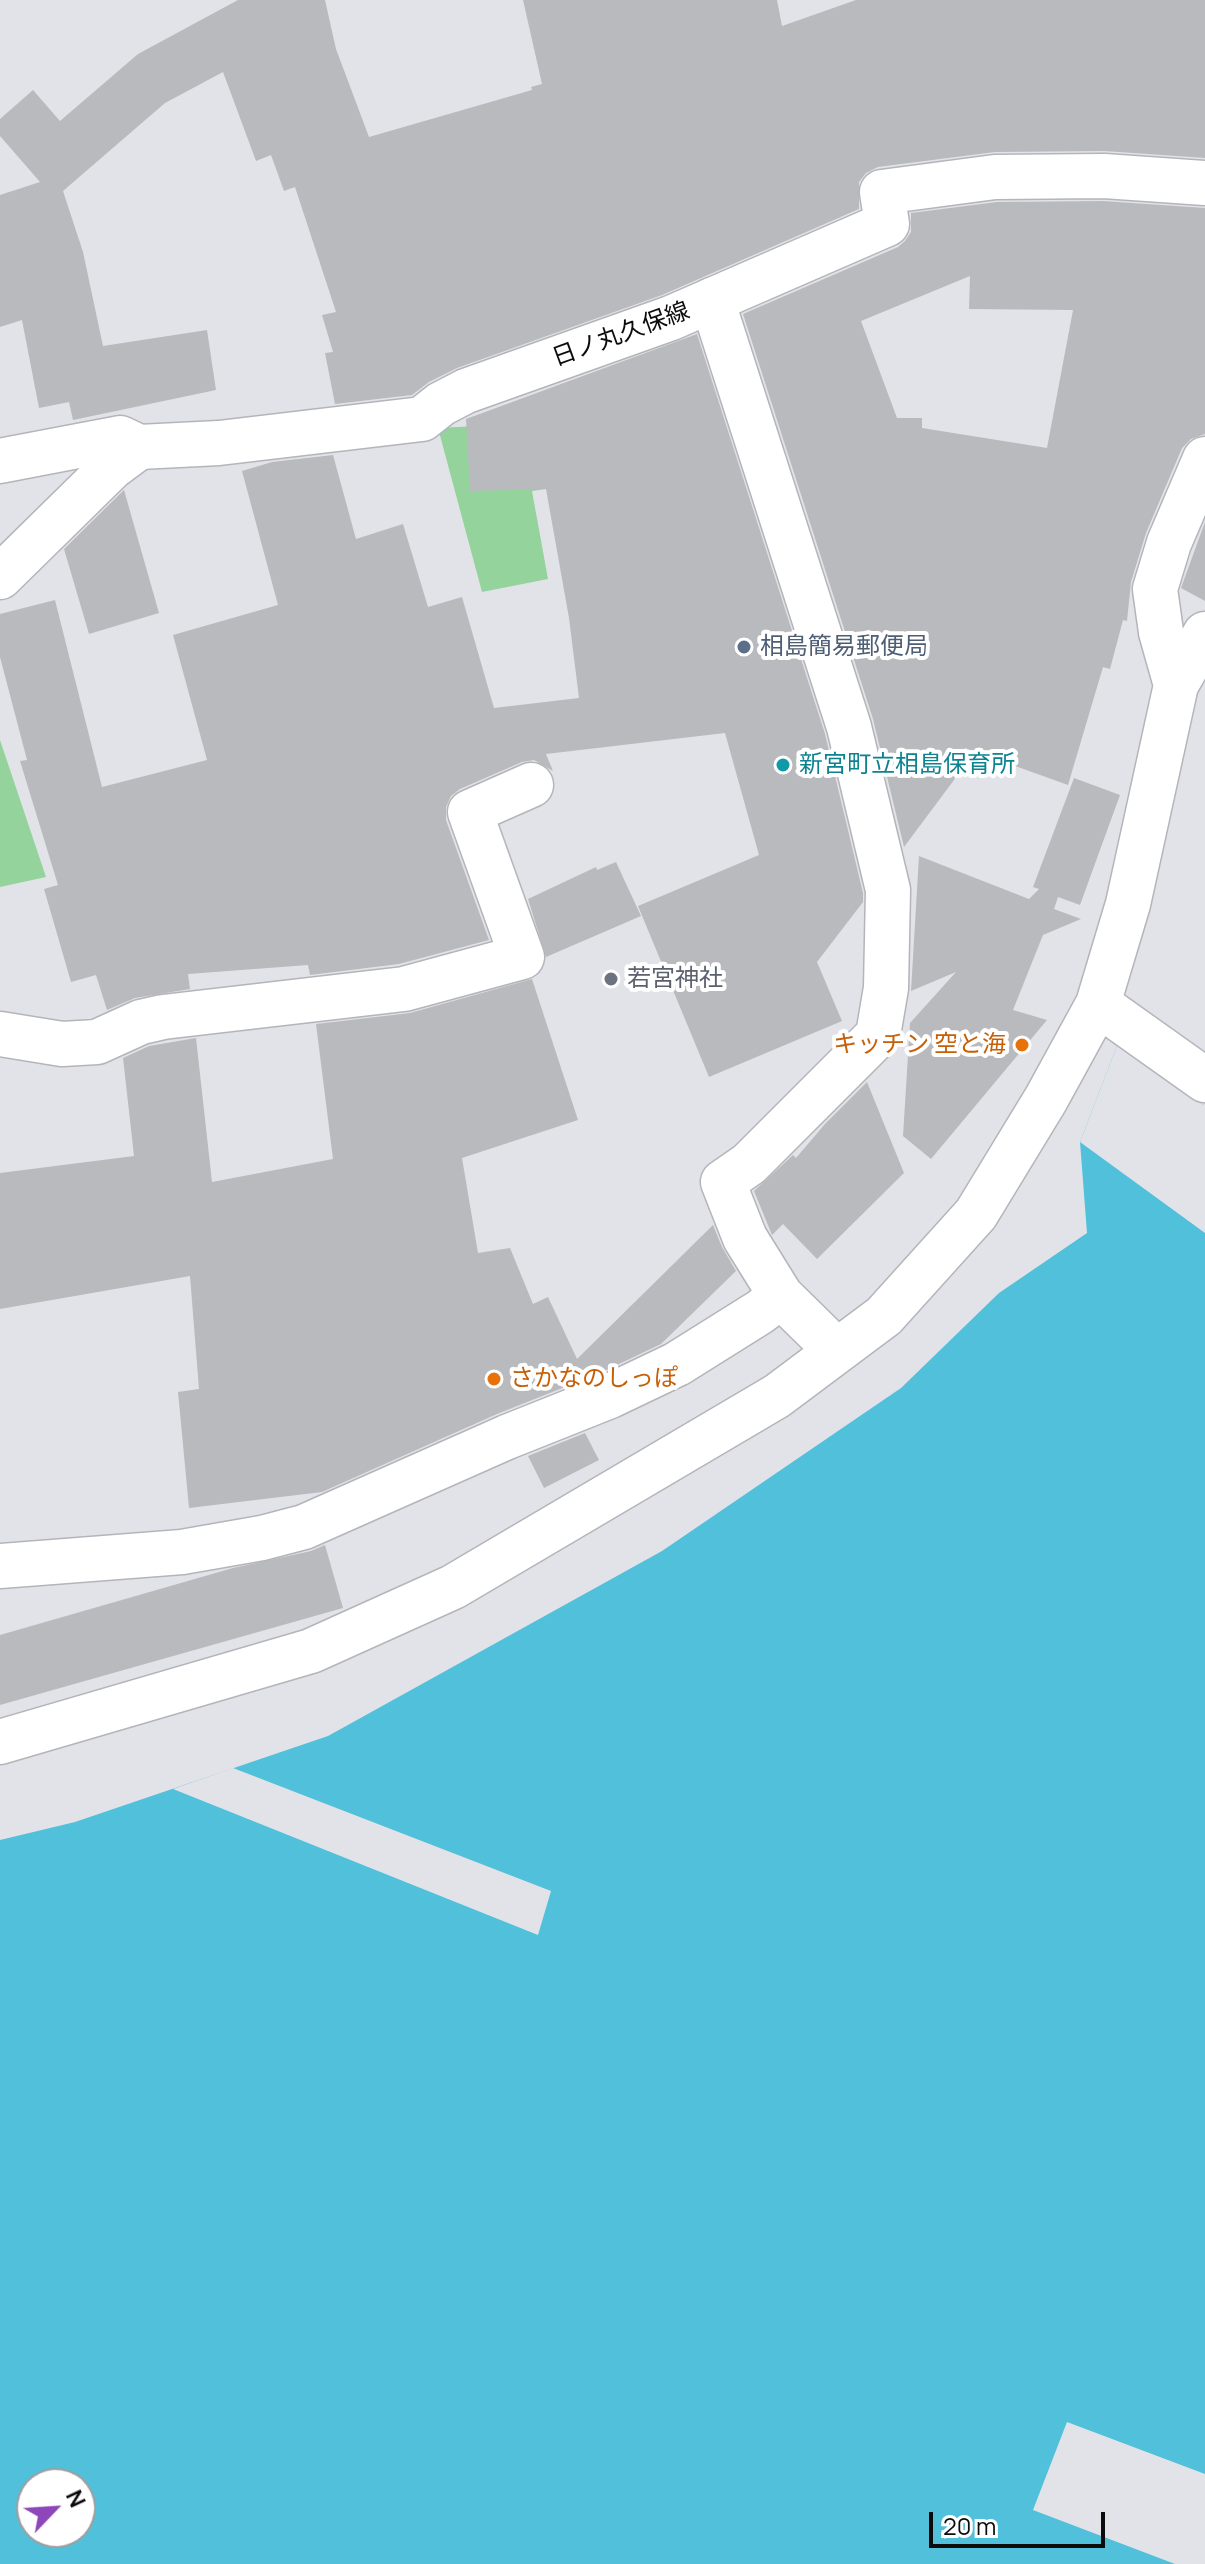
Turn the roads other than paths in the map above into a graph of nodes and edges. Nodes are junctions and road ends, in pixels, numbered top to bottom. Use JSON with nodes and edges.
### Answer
{"nodes":[{"id":1,"x":1205,"y":183,"type":"edge"},
{"id":2,"x":712,"y":300,"type":"junction"},
{"id":3,"x":139,"y":447,"type":"junction"},
{"id":4,"x":1205,"y":459,"type":"edge"},
{"id":5,"x":0,"y":461,"type":"edge"},
{"id":6,"x":0,"y":577,"type":"edge"},
{"id":7,"x":1205,"y":634,"type":"edge"},
{"id":8,"x":1176,"y":685,"type":"junction"},
{"id":9,"x":531,"y":785,"type":"dead end"},
{"id":10,"x":1098,"y":1004,"type":"junction"},
{"id":11,"x":0,"y":1034,"type":"edge"},
{"id":12,"x":1205,"y":1080,"type":"edge"},
{"id":13,"x":781,"y":1296,"type":"junction"},
{"id":14,"x":837,"y":1351,"type":"junction"},
{"id":15,"x":0,"y":1566,"type":"edge"},
{"id":16,"x":0,"y":1742,"type":"edge"}],
"edges":[{"from":1,"to":2,"type":"street","name":"日ノ丸久保線"},
{"from":2,"to":3,"type":"street","name":"日ノ丸久保線"},
{"from":2,"to":13,"type":"street"},
{"from":3,"to":5,"type":"street","name":"日ノ丸久保線"},
{"from":3,"to":6,"type":"street"},
{"from":4,"to":8,"type":"street"},
{"from":7,"to":8,"type":"street"},
{"from":8,"to":10,"type":"street"},
{"from":9,"to":11,"type":"street"},
{"from":10,"to":12,"type":"street"},
{"from":10,"to":14,"type":"street"},
{"from":13,"to":14,"type":"street"},
{"from":13,"to":15,"type":"street"},
{"from":14,"to":16,"type":"street"}]}
